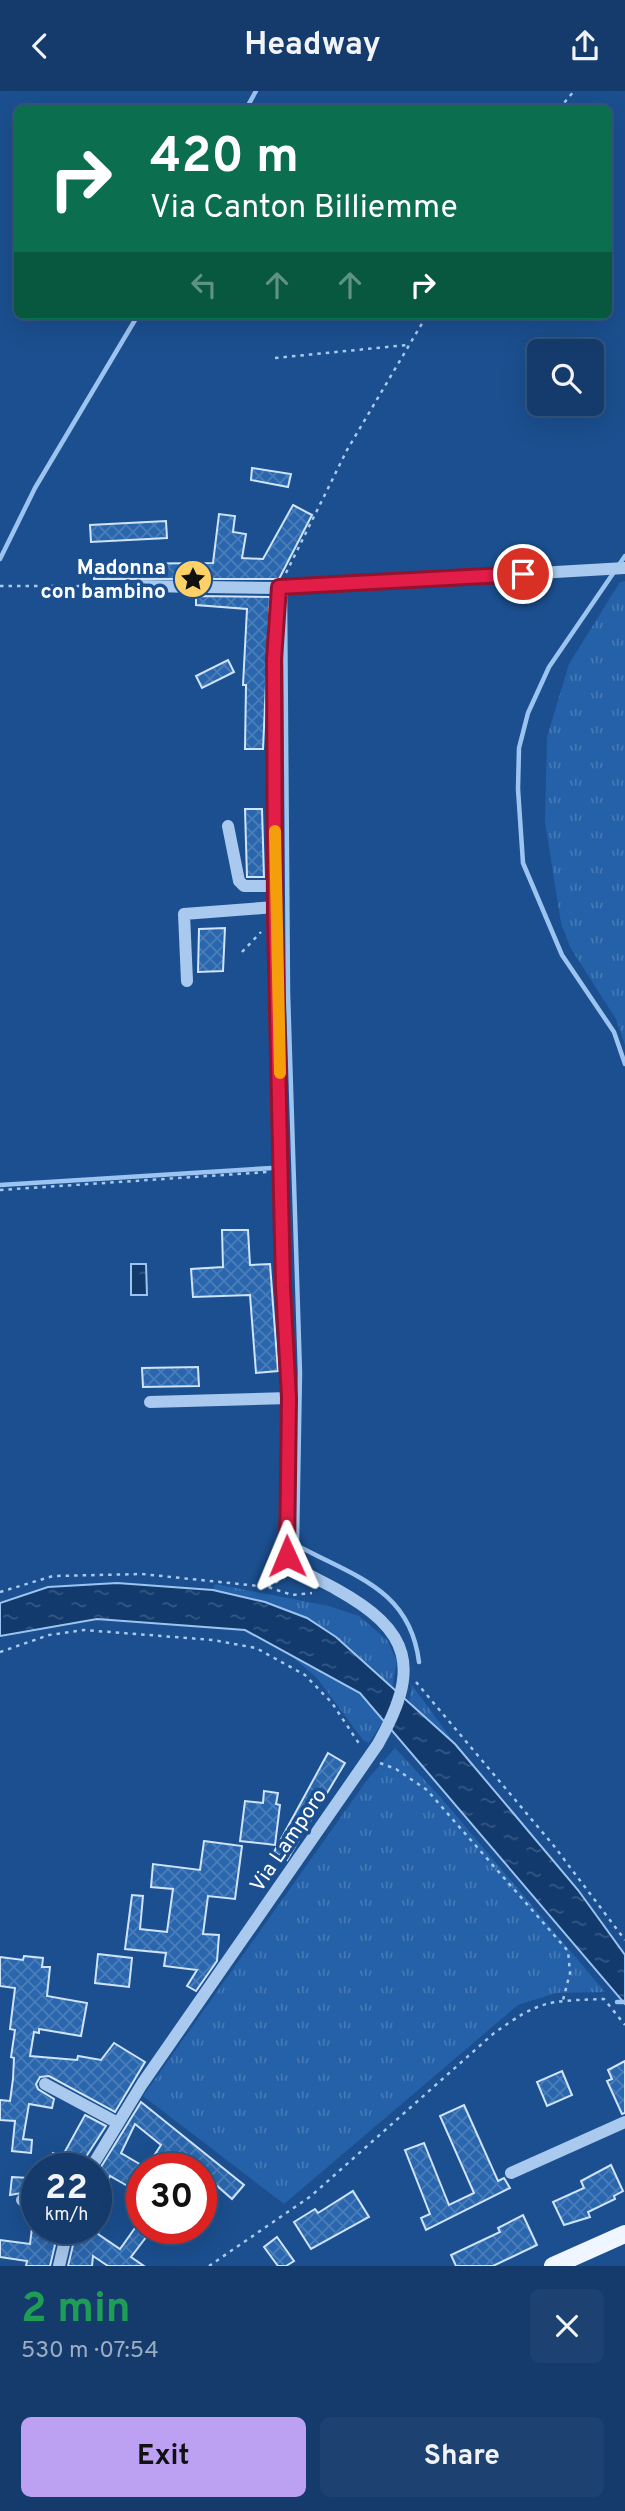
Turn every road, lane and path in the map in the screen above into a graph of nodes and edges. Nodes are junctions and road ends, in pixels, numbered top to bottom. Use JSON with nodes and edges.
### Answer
{"nodes":[{"id":1,"x":574,"y":91,"type":"edge"},
{"id":2,"x":562,"y":105,"type":"edge"},
{"id":3,"x":425,"y":319,"type":"edge"},
{"id":4,"x":409,"y":345,"type":"junction"},
{"id":5,"x":275,"y":358,"type":"dead end"},
{"id":6,"x":625,"y":568,"type":"edge"},
{"id":7,"x":0,"y":586,"type":"edge"},
{"id":8,"x":139,"y":586,"type":"joint"},
{"id":9,"x":279,"y":587,"type":"junction"},
{"id":10,"x":228,"y":826,"type":"dead end"},
{"id":11,"x":276,"y":886,"type":"junction"},
{"id":12,"x":275,"y":912,"type":"junction"},
{"id":13,"x":242,"y":952,"type":"dead end"},
{"id":14,"x":187,"y":981,"type":"dead end"},
{"id":15,"x":282,"y":1172,"type":"junction"},
{"id":16,"x":0,"y":1190,"type":"edge"},
{"id":17,"x":289,"y":1398,"type":"junction"},
{"id":18,"x":150,"y":1402,"type":"dead end"},
{"id":19,"x":296,"y":1567,"type":"junction"},
{"id":20,"x":332,"y":1586,"type":"junction"},
{"id":21,"x":268,"y":1587,"type":"junction"},
{"id":22,"x":0,"y":1592,"type":"edge"},
{"id":23,"x":0,"y":1651,"type":"edge"},
{"id":24,"x":404,"y":1671,"type":"junction"},
{"id":25,"x":369,"y":1757,"type":"junction"},
{"id":26,"x":625,"y":1940,"type":"edge"},
{"id":27,"x":563,"y":2000,"type":"junction"},
{"id":28,"x":625,"y":2025,"type":"edge"},
{"id":29,"x":46,"y":2084,"type":"dead end"},
{"id":30,"x":625,"y":2122,"type":"edge"},
{"id":31,"x":118,"y":2123,"type":"junction"},
{"id":32,"x":100,"y":2153,"type":"edge"},
{"id":33,"x":511,"y":2173,"type":"dead end"},
{"id":34,"x":625,"y":2234,"type":"edge"},
{"id":35,"x":64,"y":2244,"type":"edge"},
{"id":36,"x":59,"y":2266,"type":"edge"},
{"id":37,"x":209,"y":2266,"type":"edge"},
{"id":38,"x":553,"y":2266,"type":"edge"}],
"edges":[{"from":1,"to":2,"type":"path"},
{"from":3,"to":4,"type":"path"},
{"from":4,"to":5,"type":"path"},
{"from":4,"to":9,"type":"path"},
{"from":6,"to":9,"type":"street"},
{"from":7,"to":8,"type":"path"},
{"from":8,"to":9,"type":"street"},
{"from":9,"to":11,"type":"street"},
{"from":10,"to":11,"type":"street"},
{"from":11,"to":12,"type":"street"},
{"from":12,"to":13,"type":"path"},
{"from":12,"to":14,"type":"street"},
{"from":12,"to":15,"type":"street"},
{"from":15,"to":16,"type":"path"},
{"from":15,"to":17,"type":"street"},
{"from":17,"to":18,"type":"street"},
{"from":17,"to":19,"type":"street","name":"Via Lamporo"},
{"from":19,"to":20,"type":"street","name":"Via Lamporo"},
{"from":19,"to":21,"type":"path"},
{"from":20,"to":21,"type":"path"},
{"from":20,"to":24,"type":"street","name":"Via Lamporo"},
{"from":21,"to":22,"type":"path"},
{"from":23,"to":25,"type":"path"},
{"from":24,"to":25,"type":"street","name":"Via Lamporo"},
{"from":24,"to":26,"type":"path"},
{"from":25,"to":27,"type":"path"},
{"from":25,"to":31,"type":"street","name":"Via Lamporo"},
{"from":27,"to":28,"type":"path"},
{"from":27,"to":37,"type":"path"},
{"from":29,"to":31,"type":"street"},
{"from":30,"to":33,"type":"street"},
{"from":31,"to":32,"type":"street","name":"Via Lamporo"},
{"from":34,"to":38,"type":"main road"},
{"from":35,"to":36,"type":"street"}]}
